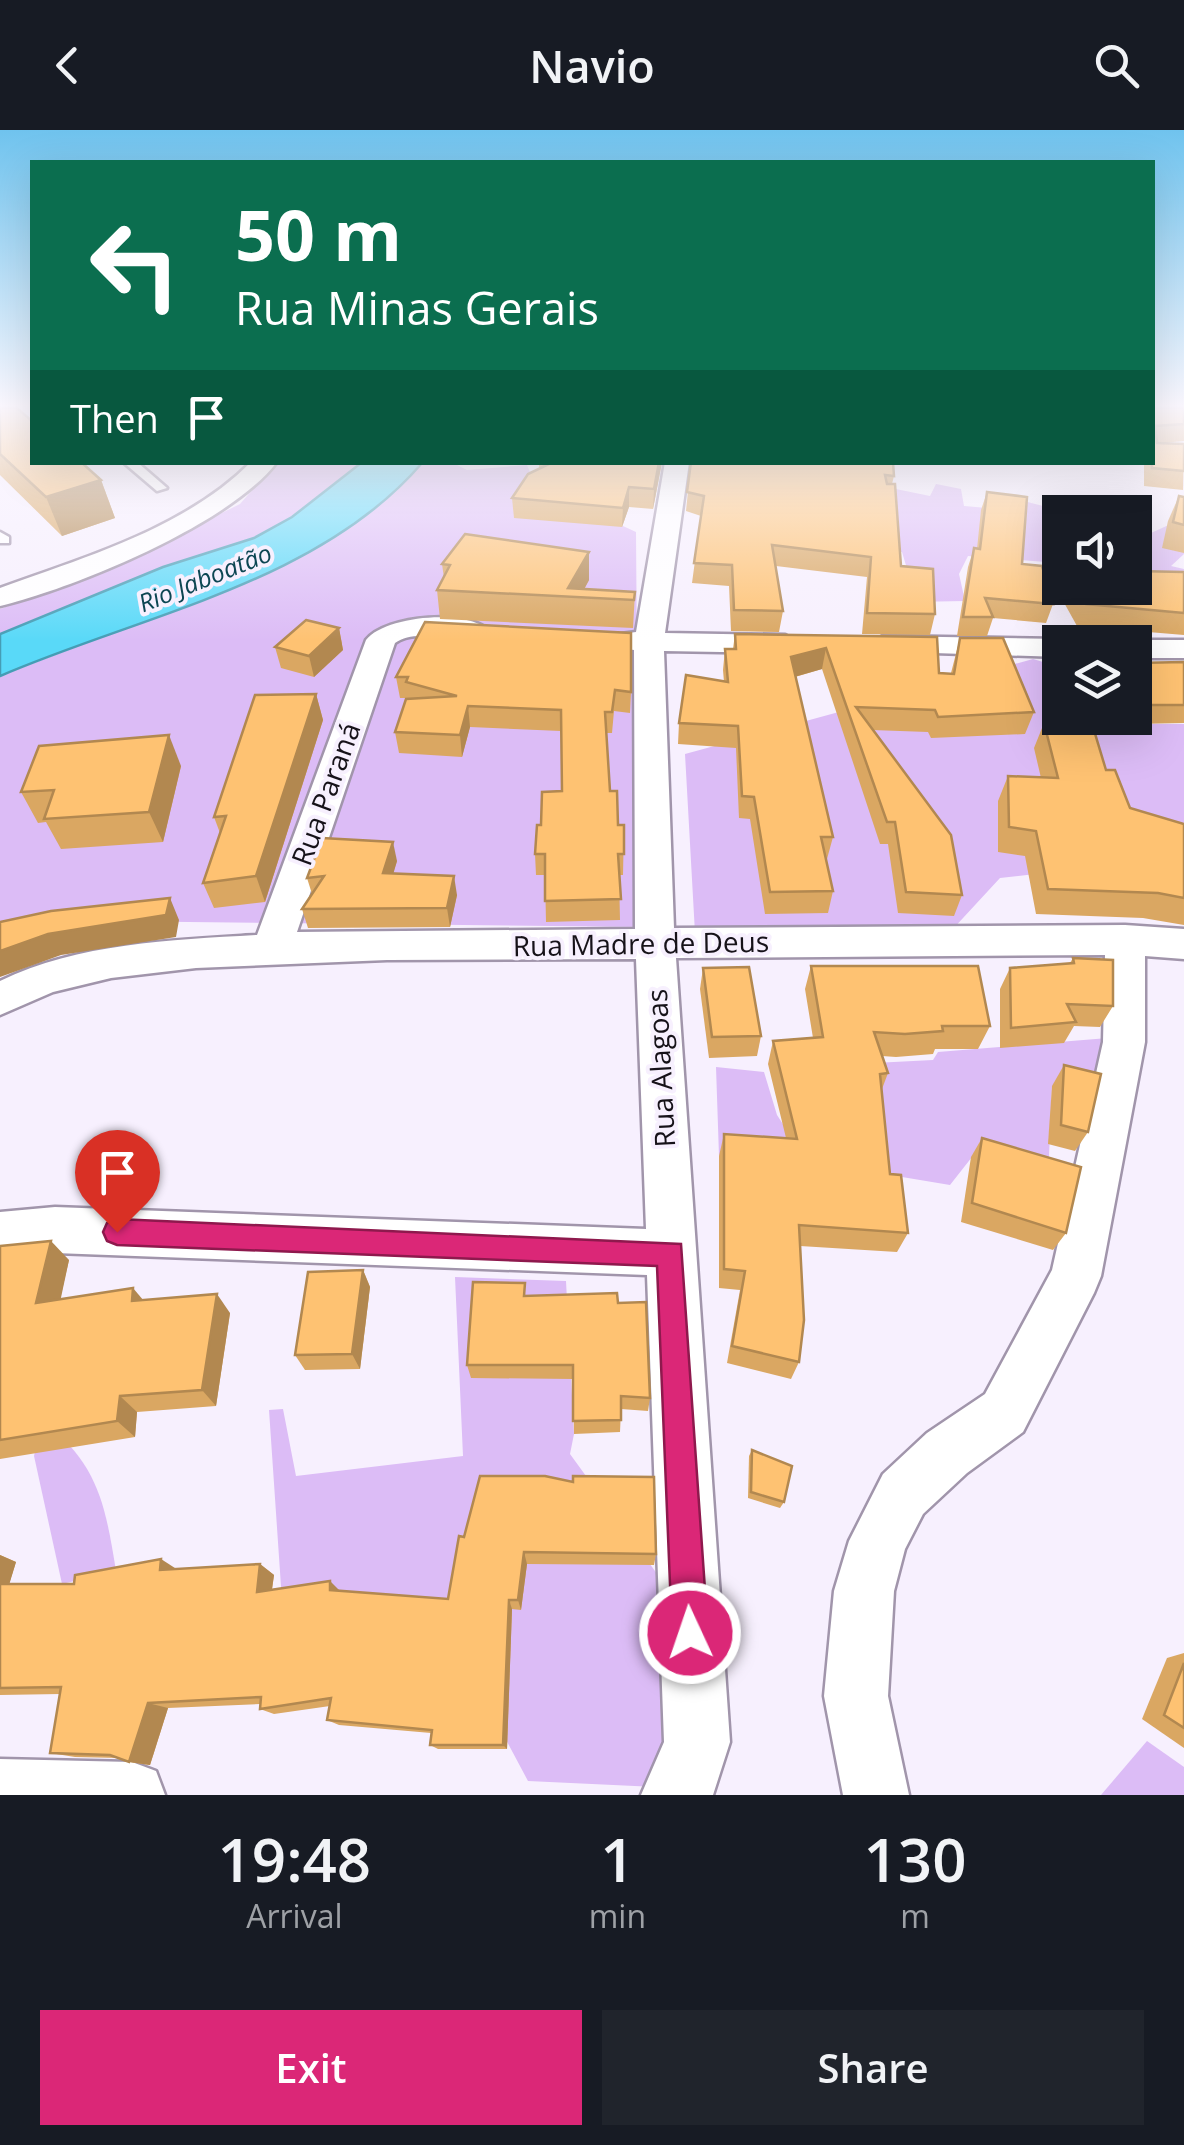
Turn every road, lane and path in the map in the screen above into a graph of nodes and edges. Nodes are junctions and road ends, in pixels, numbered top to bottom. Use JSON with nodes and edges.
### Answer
{"nodes":[{"id":1,"x":157,"y":486,"type":"edge"},
{"id":2,"x":234,"y":486,"type":"edge"},
{"id":3,"x":673,"y":486,"type":"edge"},
{"id":4,"x":160,"y":488,"type":"dead end"},
{"id":5,"x":0,"y":598,"type":"edge"},
{"id":6,"x":512,"y":634,"type":"edge"},
{"id":7,"x":590,"y":638,"type":"edge"},
{"id":8,"x":649,"y":642,"type":"junction"},
{"id":9,"x":806,"y":644,"type":"edge"},
{"id":10,"x":845,"y":645,"type":"edge"},
{"id":11,"x":1042,"y":648,"type":"edge"},
{"id":12,"x":1152,"y":648,"type":"edge"},
{"id":13,"x":1184,"y":649,"type":"edge"},
{"id":14,"x":1125,"y":940,"type":"junction"},
{"id":15,"x":655,"y":944,"type":"junction"},
{"id":16,"x":1184,"y":944,"type":"edge"},
{"id":17,"x":272,"y":948,"type":"junction"},
{"id":18,"x":0,"y":999,"type":"edge"},
{"id":19,"x":0,"y":1234,"type":"edge"},
{"id":20,"x":671,"y":1254,"type":"junction"},
{"id":21,"x":0,"y":1792,"type":"edge"},
{"id":22,"x":132,"y":1795,"type":"edge"},
{"id":23,"x":674,"y":1795,"type":"edge"},
{"id":24,"x":876,"y":1795,"type":"edge"}],
"edges":[{"from":1,"to":4,"type":"lane"},
{"from":2,"to":5,"type":"street"},
{"from":3,"to":8,"type":"street","name":"Rua Alagoas"},
{"from":6,"to":17,"type":"street","name":"Rua Paraná"},
{"from":7,"to":8,"type":"street"},
{"from":8,"to":9,"type":"street"},
{"from":8,"to":15,"type":"street","name":"Rua Alagoas"},
{"from":10,"to":11,"type":"street"},
{"from":12,"to":13,"type":"street"},
{"from":14,"to":15,"type":"street","name":"Rua Madre de Deus"},
{"from":14,"to":16,"type":"street","name":"Rua Madre de Deus"},
{"from":14,"to":24,"type":"street"},
{"from":15,"to":17,"type":"street","name":"Rua Madre de Deus"},
{"from":15,"to":20,"type":"street","name":"Rua Alagoas"},
{"from":17,"to":18,"type":"street","name":"Rua Madre de Deus"},
{"from":19,"to":20,"type":"street"},
{"from":20,"to":23,"type":"street","name":"Rua Alagoas"},
{"from":21,"to":22,"type":"street"}]}
